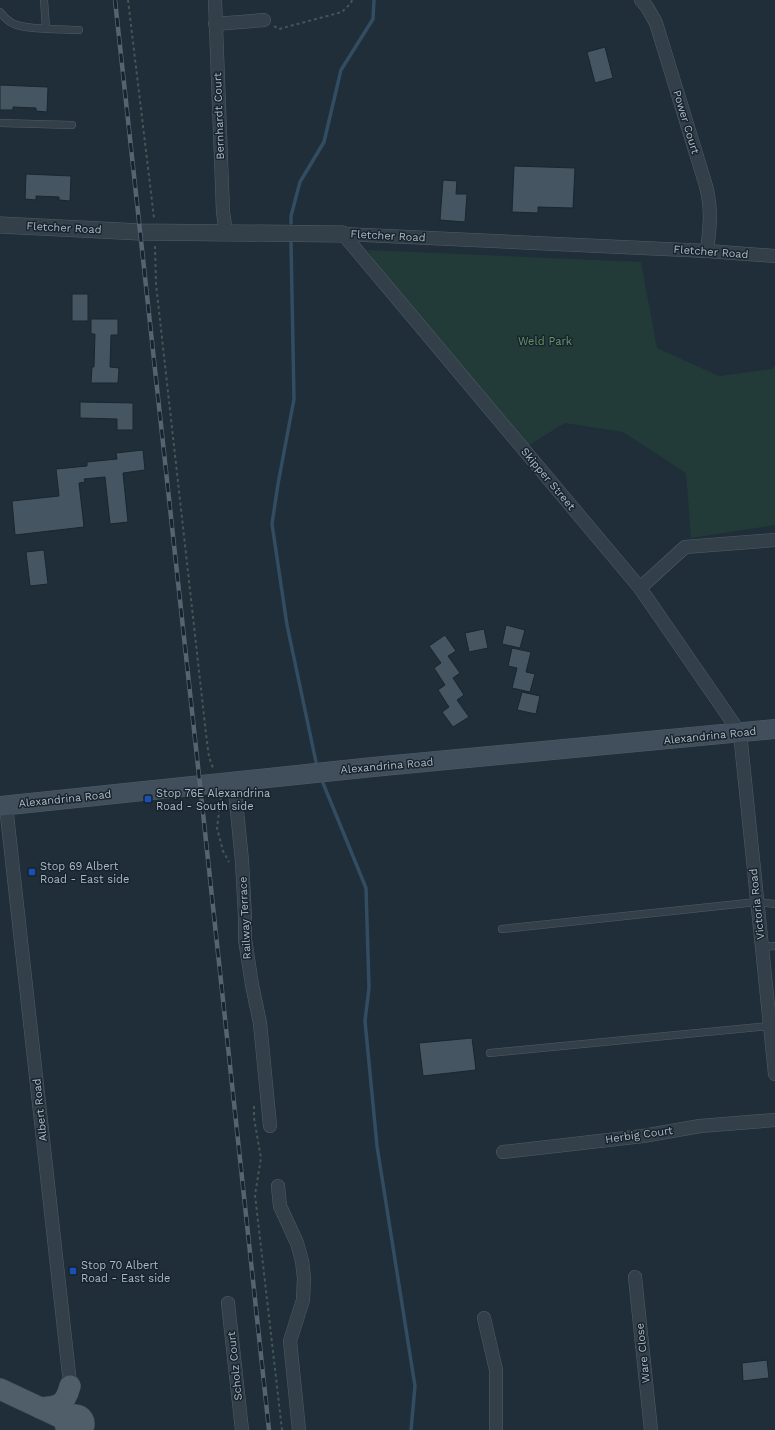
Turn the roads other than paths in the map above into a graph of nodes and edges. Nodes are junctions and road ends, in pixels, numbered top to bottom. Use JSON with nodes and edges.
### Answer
{"nodes":[{"id":1,"x":44,"y":0,"type":"edge"},
{"id":2,"x":215,"y":0,"type":"edge"},
{"id":3,"x":640,"y":0,"type":"edge"},
{"id":4,"x":0,"y":12,"type":"edge"},
{"id":5,"x":264,"y":20,"type":"road end"},
{"id":6,"x":215,"y":24,"type":"junction"},
{"id":7,"x":46,"y":28,"type":"junction"},
{"id":8,"x":79,"y":30,"type":"dead end"},
{"id":9,"x":0,"y":124,"type":"edge"},
{"id":10,"x":72,"y":125,"type":"dead end"},
{"id":11,"x":0,"y":225,"type":"edge"},
{"id":12,"x":226,"y":233,"type":"junction"},
{"id":13,"x":343,"y":234,"type":"junction"},
{"id":14,"x":706,"y":250,"type":"junction"},
{"id":15,"x":775,"y":256,"type":"edge"},
{"id":16,"x":775,"y":540,"type":"edge"},
{"id":17,"x":640,"y":588,"type":"junction"},
{"id":18,"x":775,"y":729,"type":"edge"},
{"id":19,"x":740,"y":733,"type":"junction"},
{"id":20,"x":226,"y":782,"type":"junction"},
{"id":21,"x":3,"y":806,"type":"edge"},
{"id":22,"x":757,"y":902,"type":"junction"},
{"id":23,"x":775,"y":904,"type":"edge"},
{"id":24,"x":502,"y":929,"type":"dead end"},
{"id":25,"x":775,"y":946,"type":"edge"},
{"id":26,"x":762,"y":947,"type":"junction"},
{"id":27,"x":772,"y":1033,"type":"edge"},
{"id":28,"x":490,"y":1053,"type":"dead end"},
{"id":29,"x":775,"y":1074,"type":"edge"},
{"id":30,"x":775,"y":1120,"type":"edge"},
{"id":31,"x":270,"y":1126,"type":"dead end"},
{"id":32,"x":504,"y":1152,"type":"dead end"},
{"id":33,"x":278,"y":1186,"type":"dead end"},
{"id":34,"x":635,"y":1276,"type":"dead end"},
{"id":35,"x":228,"y":1303,"type":"dead end"},
{"id":36,"x":484,"y":1318,"type":"dead end"},
{"id":37,"x":70,"y":1386,"type":"junction"},
{"id":38,"x":0,"y":1389,"type":"edge"},
{"id":39,"x":40,"y":1408,"type":"junction"},
{"id":40,"x":77,"y":1426,"type":"edge"},
{"id":41,"x":242,"y":1430,"type":"edge"},
{"id":42,"x":298,"y":1430,"type":"edge"},
{"id":43,"x":496,"y":1430,"type":"edge"},
{"id":44,"x":651,"y":1430,"type":"edge"}],
"edges":[{"from":1,"to":7,"type":"lane"},
{"from":2,"to":6,"type":"street","name":"Bernhardt Court"},
{"from":3,"to":14,"type":"street","name":"Power Court"},
{"from":4,"to":7,"type":"lane"},
{"from":5,"to":6,"type":"street"},
{"from":6,"to":12,"type":"street","name":"Bernhardt Court"},
{"from":7,"to":8,"type":"lane"},
{"from":9,"to":10,"type":"lane"},
{"from":11,"to":12,"type":"street","name":"Fletcher Road"},
{"from":12,"to":13,"type":"street","name":"Fletcher Road"},
{"from":13,"to":14,"type":"street","name":"Fletcher Road"},
{"from":13,"to":17,"type":"street","name":"Skipper Street"},
{"from":14,"to":15,"type":"street","name":"Fletcher Road"},
{"from":16,"to":17,"type":"street"},
{"from":17,"to":19,"type":"street","name":"Skipper Street"},
{"from":18,"to":19,"type":"main road","name":"Alexandrina Road"},
{"from":19,"to":20,"type":"main road","name":"Alexandrina Road"},
{"from":19,"to":22,"type":"street","name":"Victoria Road"},
{"from":20,"to":21,"type":"main road","name":"Alexandrina Road"},
{"from":20,"to":31,"type":"street","name":"Railway Terrace"},
{"from":21,"to":37,"type":"street","name":"Albert Road"},
{"from":22,"to":23,"type":"lane"},
{"from":22,"to":24,"type":"lane"},
{"from":22,"to":26,"type":"street","name":"Victoria Road"},
{"from":25,"to":26,"type":"lane"},
{"from":26,"to":27,"type":"street","name":"Victoria Road"},
{"from":27,"to":28,"type":"lane"},
{"from":27,"to":29,"type":"street","name":"Victoria Road"},
{"from":30,"to":32,"type":"street","name":"Herbig Court"},
{"from":33,"to":42,"type":"street"},
{"from":34,"to":44,"type":"street","name":"Ware Close"},
{"from":35,"to":41,"type":"street","name":"Scholz Court"},
{"from":36,"to":43,"type":"street"},
{"from":37,"to":39,"type":"main road"},
{"from":37,"to":40,"type":"street","name":"Albert Road"},
{"from":38,"to":39,"type":"main road"},
{"from":39,"to":40,"type":"main road"}]}
